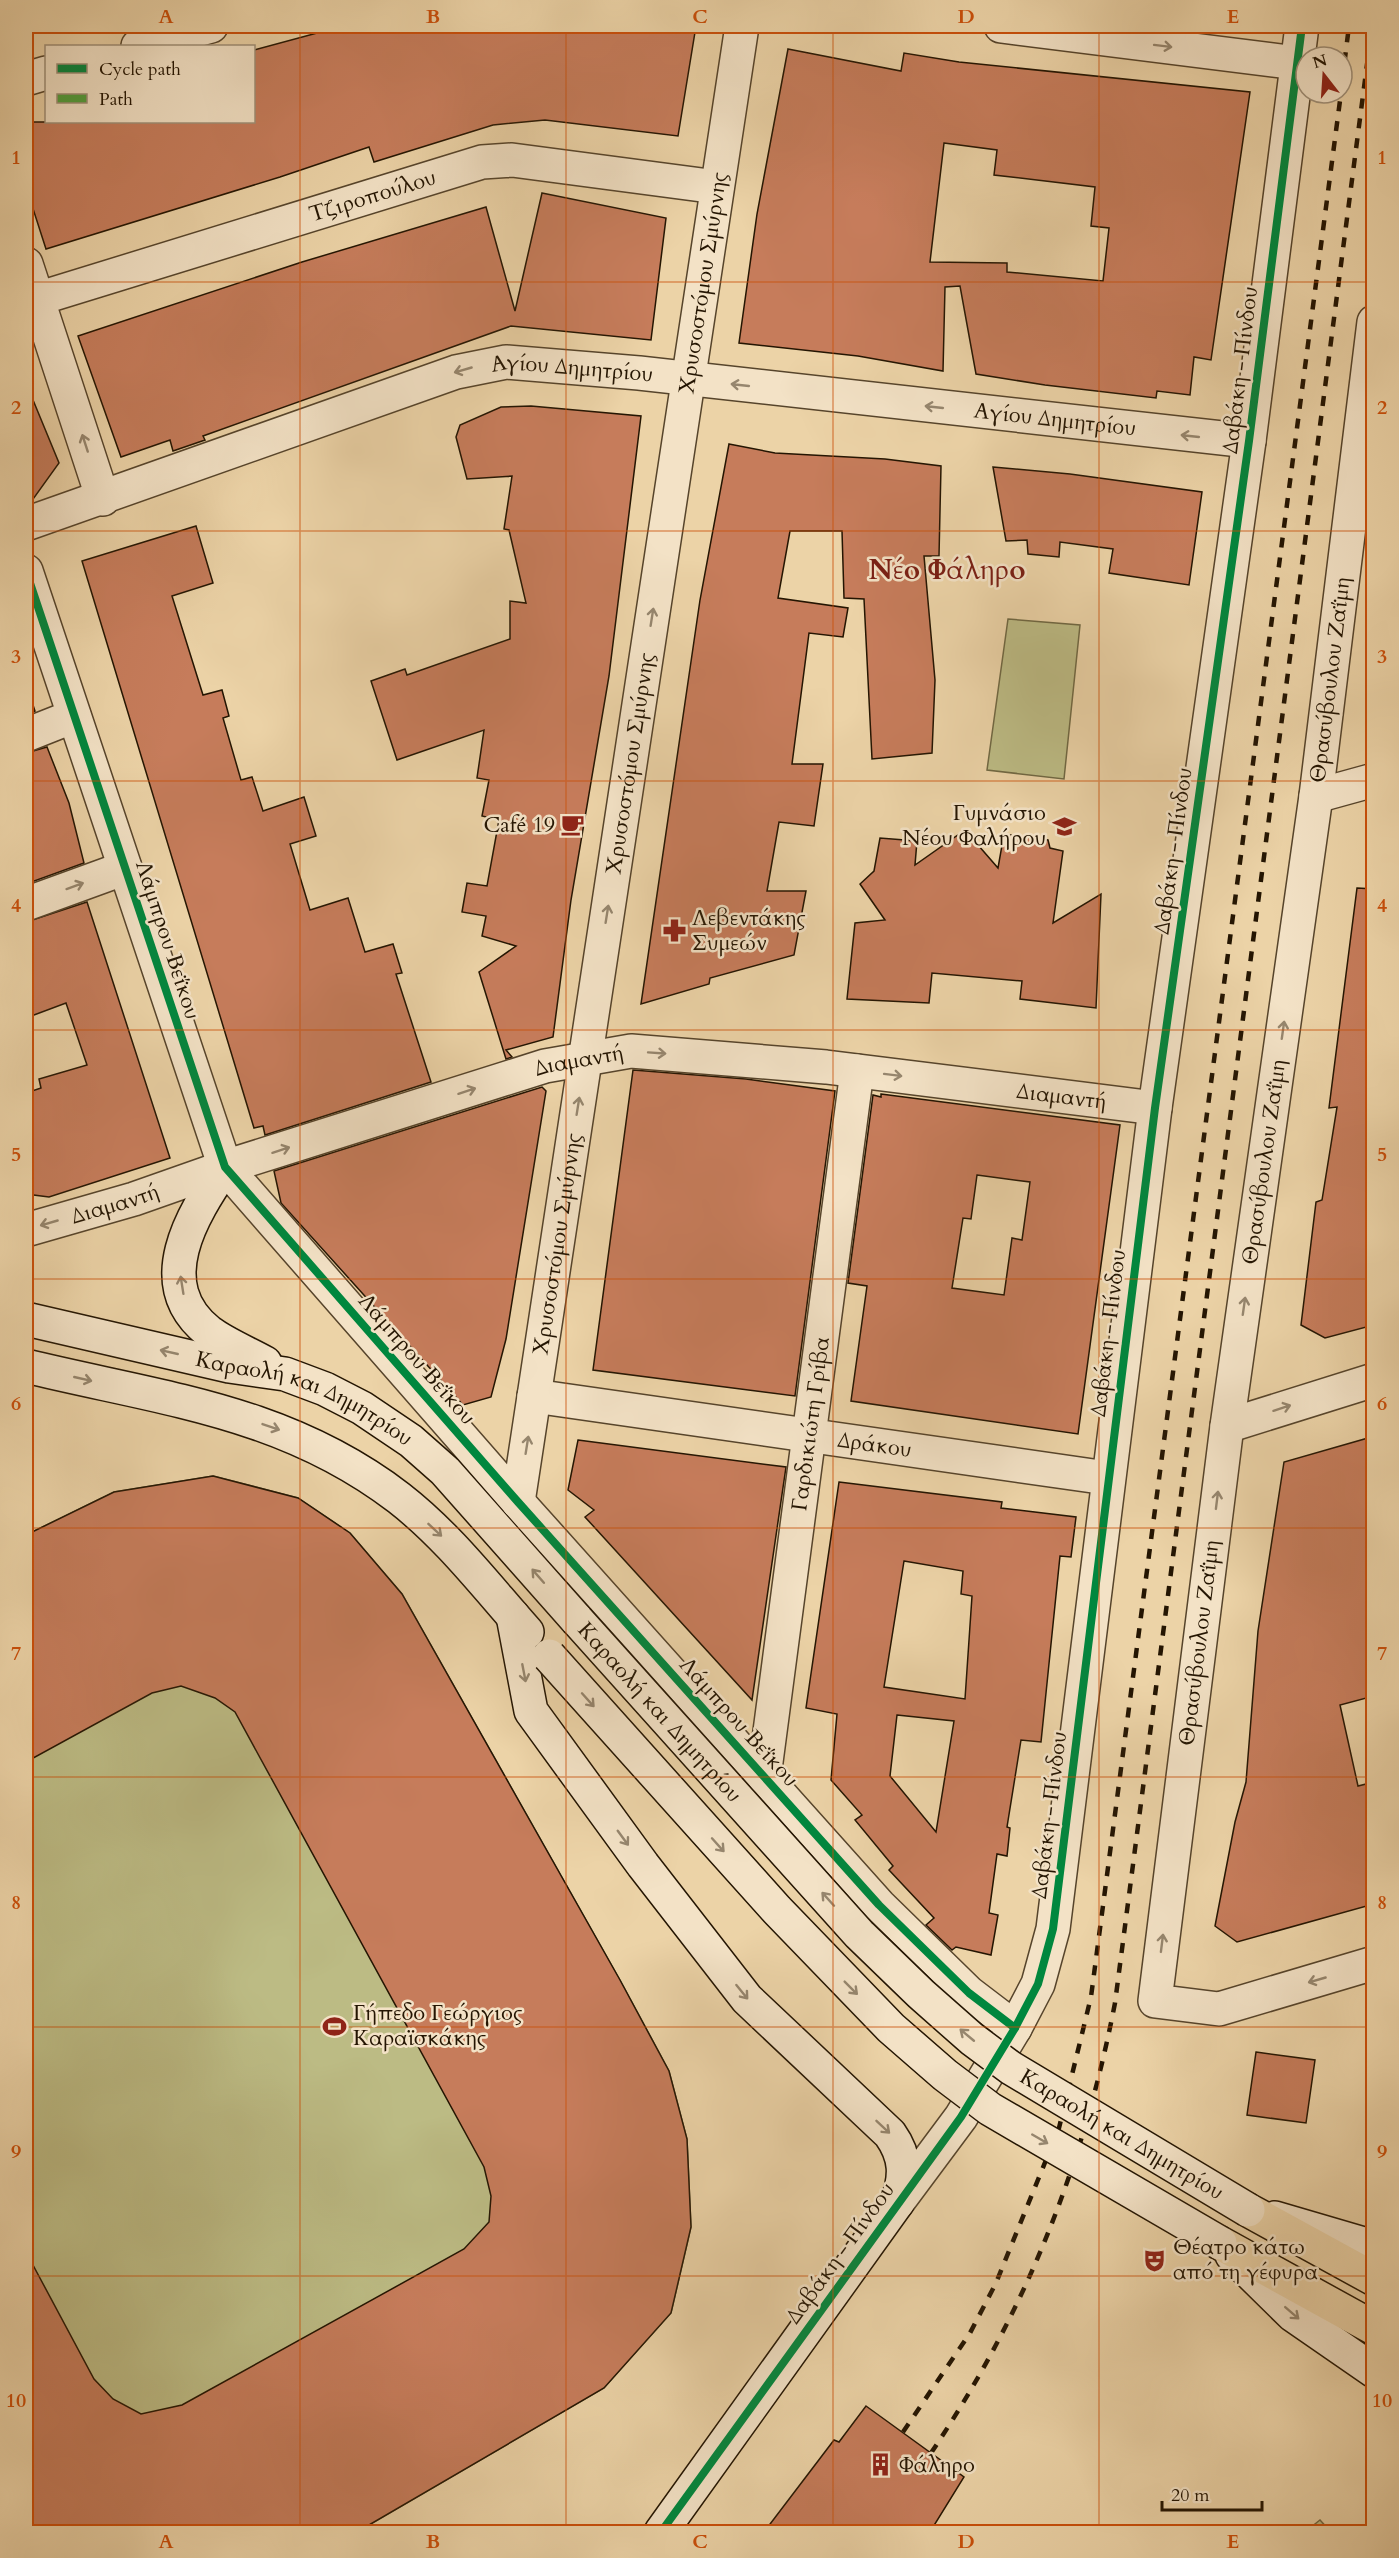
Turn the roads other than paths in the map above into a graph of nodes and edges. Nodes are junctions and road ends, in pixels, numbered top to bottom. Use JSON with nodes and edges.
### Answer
{"nodes":[{"id":1,"x":211,"y":26,"type":"edge"},
{"id":2,"x":742,"y":26,"type":"edge"},
{"id":3,"x":1001,"y":26,"type":"edge"},
{"id":4,"x":1302,"y":26,"type":"edge"},
{"id":5,"x":1041,"y":28,"type":"edge"},
{"id":6,"x":142,"y":45,"type":"edge"},
{"id":7,"x":1300,"y":45,"type":"edge"},
{"id":8,"x":1294,"y":62,"type":"edge"},
{"id":9,"x":45,"y":73,"type":"edge"},
{"id":10,"x":26,"y":79,"type":"edge"},
{"id":11,"x":1294,"y":94,"type":"edge"},
{"id":12,"x":717,"y":187,"type":"junction"},
{"id":13,"x":26,"y":264,"type":"edge"},
{"id":14,"x":37,"y":299,"type":"junction"},
{"id":15,"x":1374,"y":322,"type":"edge"},
{"id":16,"x":688,"y":380,"type":"junction"},
{"id":17,"x":1249,"y":441,"type":"junction"},
{"id":18,"x":103,"y":499,"type":"junction"},
{"id":19,"x":26,"y":524,"type":"edge"},
{"id":20,"x":26,"y":571,"type":"edge"},
{"id":21,"x":74,"y":716,"type":"junction"},
{"id":22,"x":26,"y":735,"type":"edge"},
{"id":23,"x":1374,"y":780,"type":"edge"},
{"id":24,"x":1316,"y":796,"type":"junction"},
{"id":25,"x":125,"y":868,"type":"junction"},
{"id":26,"x":26,"y":904,"type":"edge"},
{"id":27,"x":585,"y":1057,"type":"junction"},
{"id":28,"x":857,"y":1071,"type":"junction"},
{"id":29,"x":1155,"y":1108,"type":"junction"},
{"id":30,"x":225,"y":1167,"type":"junction"},
{"id":31,"x":26,"y":1230,"type":"edge"},
{"id":32,"x":26,"y":1320,"type":"edge"},
{"id":33,"x":26,"y":1366,"type":"edge"},
{"id":34,"x":285,"y":1374,"type":"junction"},
{"id":35,"x":1374,"y":1380,"type":"edge"},
{"id":36,"x":534,"y":1396,"type":"junction"},
{"id":37,"x":1227,"y":1426,"type":"junction"},
{"id":38,"x":808,"y":1437,"type":"junction"},
{"id":39,"x":1107,"y":1478,"type":"junction"},
{"id":40,"x":518,"y":1502,"type":"junction"},
{"id":41,"x":513,"y":1616,"type":"junction"},
{"id":42,"x":764,"y":1777,"type":"junction"},
{"id":43,"x":1374,"y":1964,"type":"edge"},
{"id":44,"x":1016,"y":2028,"type":"junction"},
{"id":45,"x":897,"y":2204,"type":"junction"},
{"id":46,"x":1248,"y":2210,"type":"junction"},
{"id":47,"x":1220,"y":2243,"type":"junction"},
{"id":48,"x":1374,"y":2247,"type":"edge"},
{"id":49,"x":1374,"y":2279,"type":"edge"},
{"id":50,"x":1374,"y":2328,"type":"edge"},
{"id":51,"x":1374,"y":2371,"type":"edge"},
{"id":52,"x":661,"y":2532,"type":"edge"}],
"edges":[{"from":1,"to":6,"type":"street"},
{"from":2,"to":12,"type":"street","name":"Χρυσοστόμου Σμύρνης"},
{"from":3,"to":5,"type":"street"},
{"from":4,"to":7,"type":"street","name":"Δαβάκη - Πίνδου"},
{"from":5,"to":8,"type":"street","one_way":true},
{"from":9,"to":10,"type":"street"},
{"from":11,"to":17,"type":"street","name":"Δαβάκη - Πίνδου"},
{"from":12,"to":14,"type":"street","name":"Τζιροπούλου"},
{"from":12,"to":16,"type":"street","name":"Χρυσοστόμου Σμύρνης"},
{"from":13,"to":14,"type":"street"},
{"from":18,"to":14,"type":"street","one_way":true},
{"from":15,"to":24,"type":"street","name":"Θρασύβουλου Ζαΐμη"},
{"from":17,"to":16,"type":"street","name":"Αγίου Δημητρίου","one_way":true},
{"from":16,"to":18,"type":"street","name":"Αγίου Δημητρίου","one_way":true},
{"from":27,"to":16,"type":"street","name":"Χρυσοστόμου Σμύρνης","one_way":true},
{"from":17,"to":29,"type":"street","name":"Δαβάκη - Πίνδου"},
{"from":18,"to":19,"type":"street","name":"Αγίου Δημητρίου"},
{"from":20,"to":21,"type":"street","name":"Λάμπρου Βεΐκου"},
{"from":21,"to":22,"type":"street"},
{"from":21,"to":25,"type":"street","name":"Λάμπρου Βεΐκου"},
{"from":23,"to":24,"type":"street"},
{"from":37,"to":24,"type":"street","name":"Θρασύβουλου Ζαΐμη","one_way":true},
{"from":26,"to":25,"type":"street","one_way":true},
{"from":25,"to":30,"type":"street","name":"Λάμπρου Βεΐκου"},
{"from":27,"to":28,"type":"street","name":"Διαμαντή","one_way":true},
{"from":30,"to":27,"type":"street","name":"Διαμαντή","one_way":true},
{"from":36,"to":27,"type":"street","name":"Χρυσοστόμου Σμύρνης","one_way":true},
{"from":28,"to":29,"type":"street","name":"Διαμαντή","one_way":true},
{"from":28,"to":38,"type":"street","name":"Γαρδικιώτη Γρίβα"},
{"from":29,"to":39,"type":"street","name":"Δαβάκη - Πίνδου"},
{"from":30,"to":31,"type":"street","name":"Διαμαντή","one_way":true},
{"from":34,"to":30,"type":"street","one_way":true},
{"from":30,"to":40,"type":"street","name":"Λάμπρου Βεΐκου"},
{"from":34,"to":32,"type":"street","name":"Καραολή και Δημητρίου","one_way":true},
{"from":33,"to":41,"type":"street","name":"Καραολή και Δημητρίου","one_way":true},
{"from":46,"to":34,"type":"street","name":"Καραολή και Δημητρίου","one_way":true,"bridge":true},
{"from":37,"to":35,"type":"street","one_way":true},
{"from":36,"to":38,"type":"street","name":"Δράκου"},
{"from":40,"to":36,"type":"street","name":"Χρυσοστόμου Σμύρνης","one_way":true},
{"from":43,"to":37,"type":"street","name":"Θρασύβουλου Ζαΐμη","one_way":true},
{"from":38,"to":39,"type":"street","name":"Δράκου"},
{"from":38,"to":42,"type":"street","name":"Γαρδικιώτη Γρίβα"},
{"from":39,"to":44,"type":"street","name":"Δαβάκη - Πίνδου"},
{"from":40,"to":42,"type":"street","name":"Λάμπρου Βεΐκου"},
{"from":41,"to":45,"type":"street","one_way":true},
{"from":41,"to":47,"type":"street","name":"Καραολή και Δημητρίου","one_way":true,"bridge":true},
{"from":42,"to":44,"type":"street","name":"Λάμπρου Βεΐκου"},
{"from":44,"to":45,"type":"street","name":"Δαβάκη - Πίνδου"},
{"from":45,"to":52,"type":"street","name":"Δαβάκη - Πίνδου"},
{"from":46,"to":48,"type":"street","name":"Καραολή και Δημητρίου"},
{"from":46,"to":49,"type":"highway"},
{"from":47,"to":50,"type":"highway"},
{"from":47,"to":51,"type":"street","name":"Καραολή και Δημητρίου","one_way":true}]}
